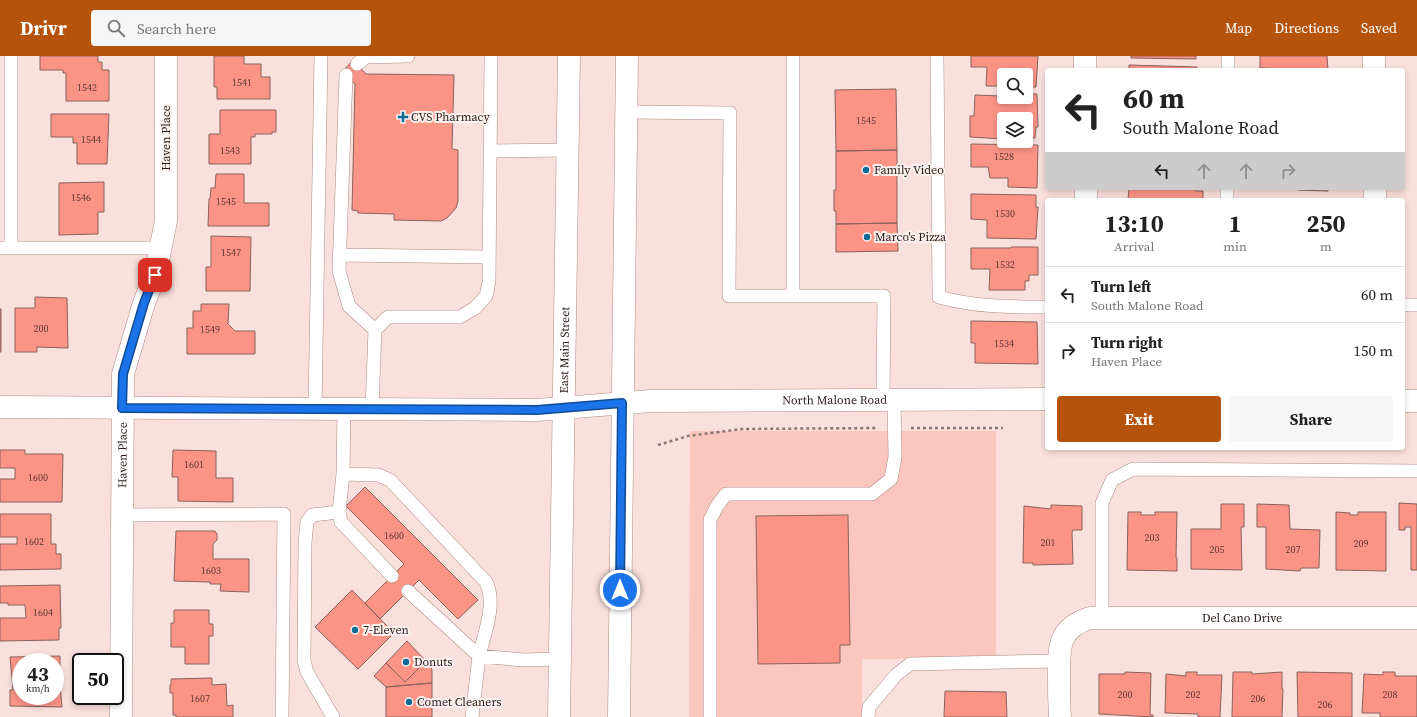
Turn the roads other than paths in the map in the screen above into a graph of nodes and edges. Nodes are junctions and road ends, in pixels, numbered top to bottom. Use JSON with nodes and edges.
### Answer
{"nodes":[{"id":1,"x":11,"y":56,"type":"edge"},
{"id":2,"x":166,"y":56,"type":"edge"},
{"id":3,"x":321,"y":56,"type":"edge"},
{"id":4,"x":408,"y":56,"type":"edge"},
{"id":5,"x":491,"y":56,"type":"edge"},
{"id":6,"x":569,"y":56,"type":"edge"},
{"id":7,"x":628,"y":56,"type":"edge"},
{"id":8,"x":793,"y":56,"type":"edge"},
{"id":9,"x":937,"y":56,"type":"edge"},
{"id":10,"x":1085,"y":56,"type":"edge"},
{"id":11,"x":1228,"y":56,"type":"edge"},
{"id":12,"x":1374,"y":56,"type":"edge"},
{"id":13,"x":356,"y":64,"type":"dead end"},
{"id":14,"x":1085,"y":68,"type":"edge"},
{"id":15,"x":1228,"y":68,"type":"edge"},
{"id":16,"x":1374,"y":68,"type":"edge"},
{"id":17,"x":346,"y":75,"type":"dead end"},
{"id":18,"x":627,"y":112,"type":"junction"},
{"id":19,"x":568,"y":150,"type":"junction"},
{"id":20,"x":490,"y":151,"type":"junction"},
{"id":21,"x":5,"y":248,"type":"edge"},
{"id":22,"x":162,"y":248,"type":"junction"},
{"id":23,"x":339,"y":255,"type":"junction"},
{"id":24,"x":489,"y":257,"type":"junction"},
{"id":25,"x":792,"y":296,"type":"junction"},
{"id":26,"x":1417,"y":305,"type":"edge"},
{"id":27,"x":1405,"y":306,"type":"edge"},
{"id":28,"x":1045,"y":307,"type":"edge"},
{"id":29,"x":375,"y":330,"type":"junction"},
{"id":30,"x":889,"y":399,"type":"junction"},
{"id":31,"x":1045,"y":399,"type":"edge"},
{"id":32,"x":1405,"y":401,"type":"edge"},
{"id":33,"x":1417,"y":401,"type":"edge"},
{"id":34,"x":622,"y":403,"type":"junction"},
{"id":35,"x":0,"y":407,"type":"edge"},
{"id":36,"x":122,"y":408,"type":"junction"},
{"id":37,"x":565,"y":408,"type":"junction"},
{"id":38,"x":315,"y":409,"type":"junction"},
{"id":39,"x":344,"y":409,"type":"junction"},
{"id":40,"x":372,"y":409,"type":"junction"},
{"id":41,"x":1417,"y":471,"type":"edge"},
{"id":42,"x":343,"y":474,"type":"junction"},
{"id":43,"x":339,"y":512,"type":"junction"},
{"id":44,"x":121,"y":515,"type":"junction"},
{"id":45,"x":392,"y":576,"type":"dead end"},
{"id":46,"x":408,"y":591,"type":"dead end"},
{"id":47,"x":1102,"y":618,"type":"junction"},
{"id":48,"x":1417,"y":618,"type":"edge"},
{"id":49,"x":479,"y":656,"type":"junction"},
{"id":50,"x":560,"y":659,"type":"junction"},
{"id":51,"x":1059,"y":661,"type":"junction"},
{"id":52,"x":121,"y":717,"type":"edge"},
{"id":53,"x":282,"y":717,"type":"edge"},
{"id":54,"x":333,"y":717,"type":"edge"},
{"id":55,"x":472,"y":717,"type":"edge"},
{"id":56,"x":559,"y":717,"type":"edge"},
{"id":57,"x":619,"y":717,"type":"edge"},
{"id":58,"x":710,"y":717,"type":"edge"},
{"id":59,"x":868,"y":717,"type":"edge"},
{"id":60,"x":1060,"y":717,"type":"edge"}],
"edges":[{"from":1,"to":21,"type":"lane"},
{"from":2,"to":22,"type":"street","name":"Haven Place"},
{"from":3,"to":38,"type":"lane"},
{"from":4,"to":13,"type":"lane"},
{"from":5,"to":20,"type":"lane"},
{"from":6,"to":19,"type":"street","name":"East Main Street"},
{"from":7,"to":18,"type":"street"},
{"from":8,"to":25,"type":"lane"},
{"from":9,"to":28,"type":"lane"},
{"from":10,"to":14,"type":"street"},
{"from":11,"to":15,"type":"lane"},
{"from":12,"to":16,"type":"street"},
{"from":17,"to":23,"type":"lane"},
{"from":18,"to":25,"type":"lane"},
{"from":18,"to":34,"type":"street"},
{"from":19,"to":20,"type":"lane"},
{"from":19,"to":37,"type":"street","name":"East Main Street"},
{"from":20,"to":24,"type":"lane"},
{"from":21,"to":22,"type":"lane"},
{"from":22,"to":36,"type":"street","name":"Haven Place"},
{"from":23,"to":24,"type":"lane"},
{"from":23,"to":29,"type":"lane"},
{"from":24,"to":29,"type":"lane"},
{"from":25,"to":30,"type":"lane"},
{"from":26,"to":27,"type":"lane"},
{"from":29,"to":40,"type":"lane"},
{"from":30,"to":31,"type":"street","name":"North Malone Road"},
{"from":30,"to":34,"type":"street","name":"North Malone Road"},
{"from":30,"to":58,"type":"lane"},
{"from":32,"to":33,"type":"street"},
{"from":34,"to":37,"type":"street","name":"North Malone Road"},
{"from":34,"to":57,"type":"street"},
{"from":35,"to":36,"type":"street","name":"North Malone Road"},
{"from":36,"to":38,"type":"street","name":"North Malone Road"},
{"from":36,"to":44,"type":"street","name":"Haven Place"},
{"from":37,"to":40,"type":"street","name":"North Malone Road"},
{"from":37,"to":50,"type":"street","name":"East Main Street"},
{"from":38,"to":39,"type":"street","name":"North Malone Road"},
{"from":39,"to":40,"type":"street","name":"North Malone Road"},
{"from":39,"to":42,"type":"lane"},
{"from":41,"to":47,"type":"lane"},
{"from":42,"to":43,"type":"lane"},
{"from":42,"to":49,"type":"lane"},
{"from":43,"to":45,"type":"lane"},
{"from":43,"to":54,"type":"lane"},
{"from":44,"to":52,"type":"street","name":"Haven Place"},
{"from":44,"to":53,"type":"lane"},
{"from":46,"to":49,"type":"lane"},
{"from":47,"to":48,"type":"street","name":"Del Cano Drive"},
{"from":47,"to":51,"type":"street","name":"Del Cano Drive"},
{"from":49,"to":50,"type":"lane"},
{"from":49,"to":55,"type":"lane"},
{"from":50,"to":56,"type":"street","name":"East Main Street"},
{"from":51,"to":59,"type":"lane"},
{"from":51,"to":60,"type":"street"}]}
